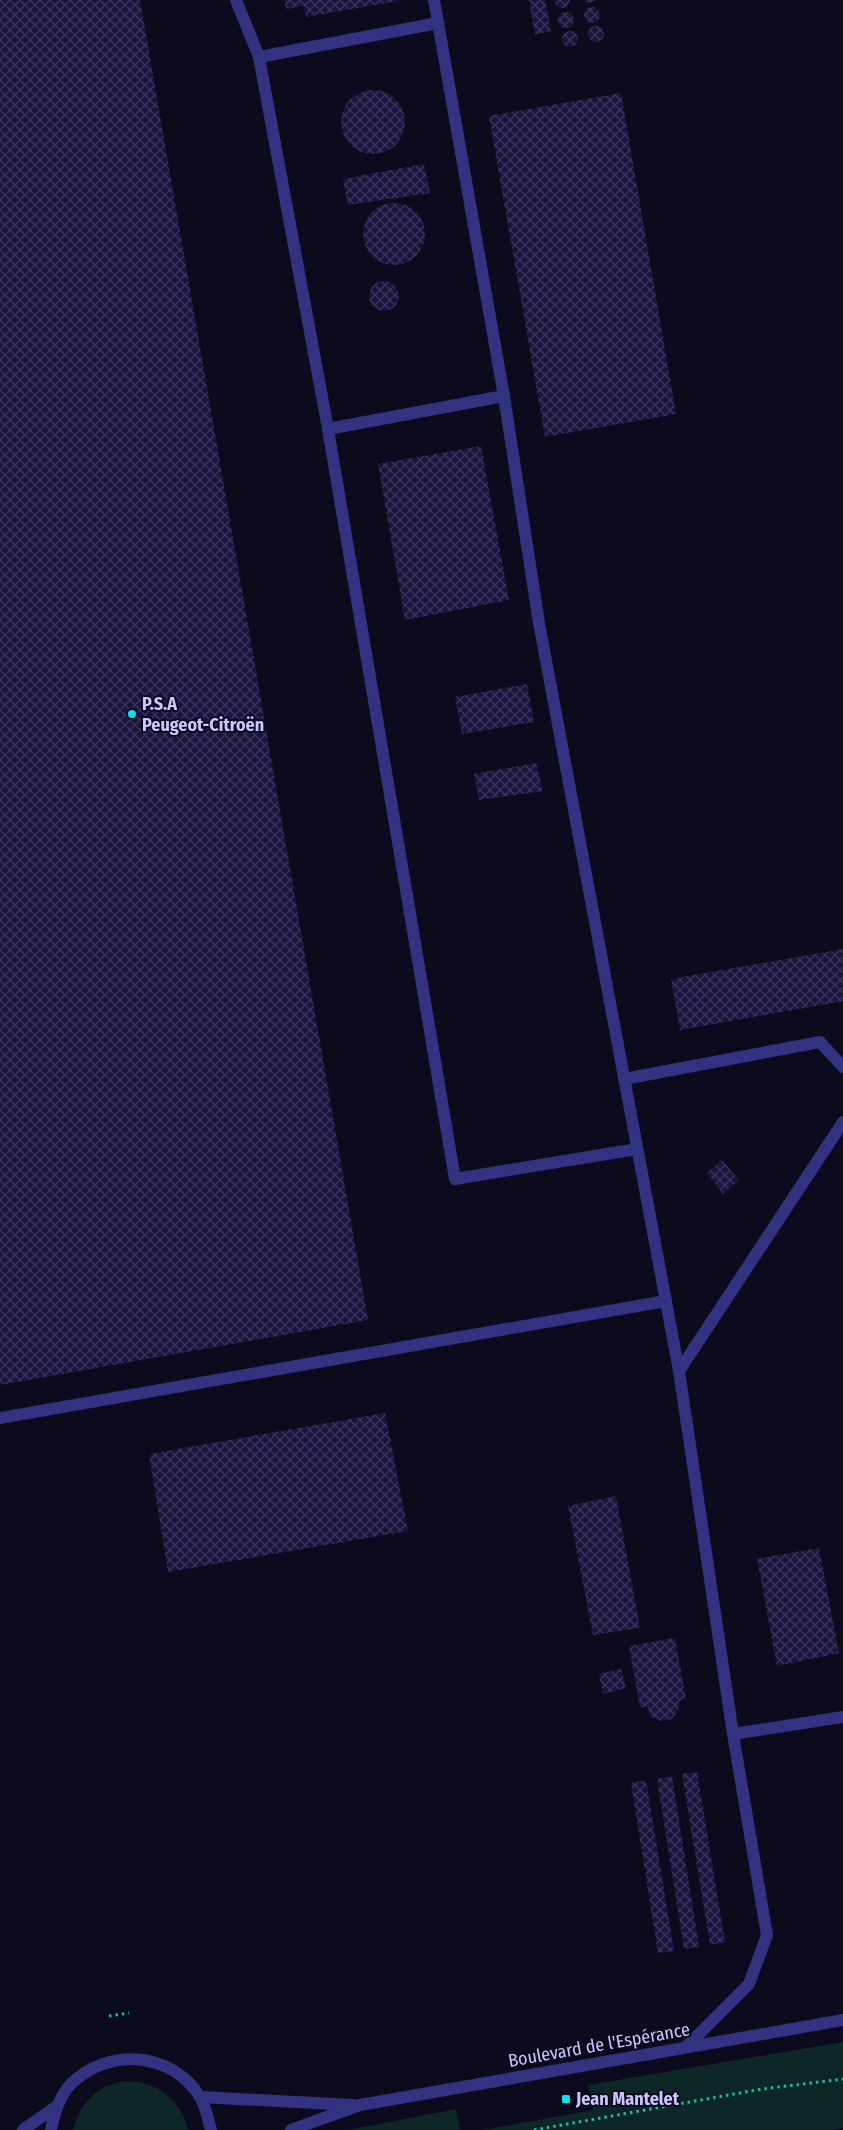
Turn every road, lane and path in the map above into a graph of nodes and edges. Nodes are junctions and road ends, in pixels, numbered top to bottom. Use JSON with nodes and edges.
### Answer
{"nodes":[{"id":1,"x":236,"y":0,"type":"edge"},
{"id":2,"x":434,"y":0,"type":"edge"},
{"id":3,"x":438,"y":22,"type":"junction"},
{"id":4,"x":259,"y":57,"type":"junction"},
{"id":5,"x":504,"y":396,"type":"junction"},
{"id":6,"x":328,"y":429,"type":"junction"},
{"id":7,"x":843,"y":1067,"type":"edge"},
{"id":8,"x":624,"y":1078,"type":"junction"},
{"id":9,"x":843,"y":1122,"type":"edge"},
{"id":10,"x":637,"y":1149,"type":"junction"},
{"id":11,"x":666,"y":1301,"type":"junction"},
{"id":12,"x":679,"y":1372,"type":"junction"},
{"id":13,"x":0,"y":1418,"type":"edge"},
{"id":14,"x":843,"y":1717,"type":"edge"},
{"id":15,"x":733,"y":1734,"type":"junction"},
{"id":16,"x":128,"y":2013,"type":"dead end"},
{"id":17,"x":109,"y":2016,"type":"dead end"},
{"id":18,"x":843,"y":2020,"type":"edge"},
{"id":19,"x":686,"y":2048,"type":"junction"},
{"id":20,"x":843,"y":2079,"type":"edge"},
{"id":21,"x":200,"y":2096,"type":"junction"},
{"id":22,"x":360,"y":2105,"type":"junction"},
{"id":23,"x":57,"y":2106,"type":"junction"},
{"id":24,"x":23,"y":2130,"type":"edge"},
{"id":25,"x":51,"y":2130,"type":"edge"},
{"id":26,"x":211,"y":2130,"type":"edge"},
{"id":27,"x":291,"y":2130,"type":"edge"},
{"id":28,"x":534,"y":2130,"type":"edge"}],
"edges":[{"from":1,"to":4,"type":"street"},
{"from":2,"to":3,"type":"street"},
{"from":3,"to":4,"type":"street"},
{"from":3,"to":5,"type":"street"},
{"from":4,"to":6,"type":"street"},
{"from":5,"to":6,"type":"street"},
{"from":5,"to":8,"type":"street"},
{"from":6,"to":10,"type":"street"},
{"from":7,"to":8,"type":"street"},
{"from":8,"to":10,"type":"street"},
{"from":9,"to":12,"type":"street"},
{"from":10,"to":11,"type":"street"},
{"from":11,"to":12,"type":"street"},
{"from":11,"to":13,"type":"street"},
{"from":12,"to":15,"type":"street"},
{"from":14,"to":15,"type":"street"},
{"from":15,"to":19,"type":"street"},
{"from":16,"to":17,"type":"path"},
{"from":18,"to":19,"type":"street","name":"Boulevard de l'Espérance"},
{"from":19,"to":22,"type":"street","name":"Boulevard de l'Espérance"},
{"from":20,"to":28,"type":"path"},
{"from":21,"to":22,"type":"street","name":"Boulevard de l'Espérance"},
{"from":21,"to":23,"type":"street"},
{"from":21,"to":26,"type":"street"},
{"from":22,"to":27,"type":"street","name":"Boulevard de l'Espérance"},
{"from":23,"to":24,"type":"street"},
{"from":23,"to":25,"type":"street"}]}
